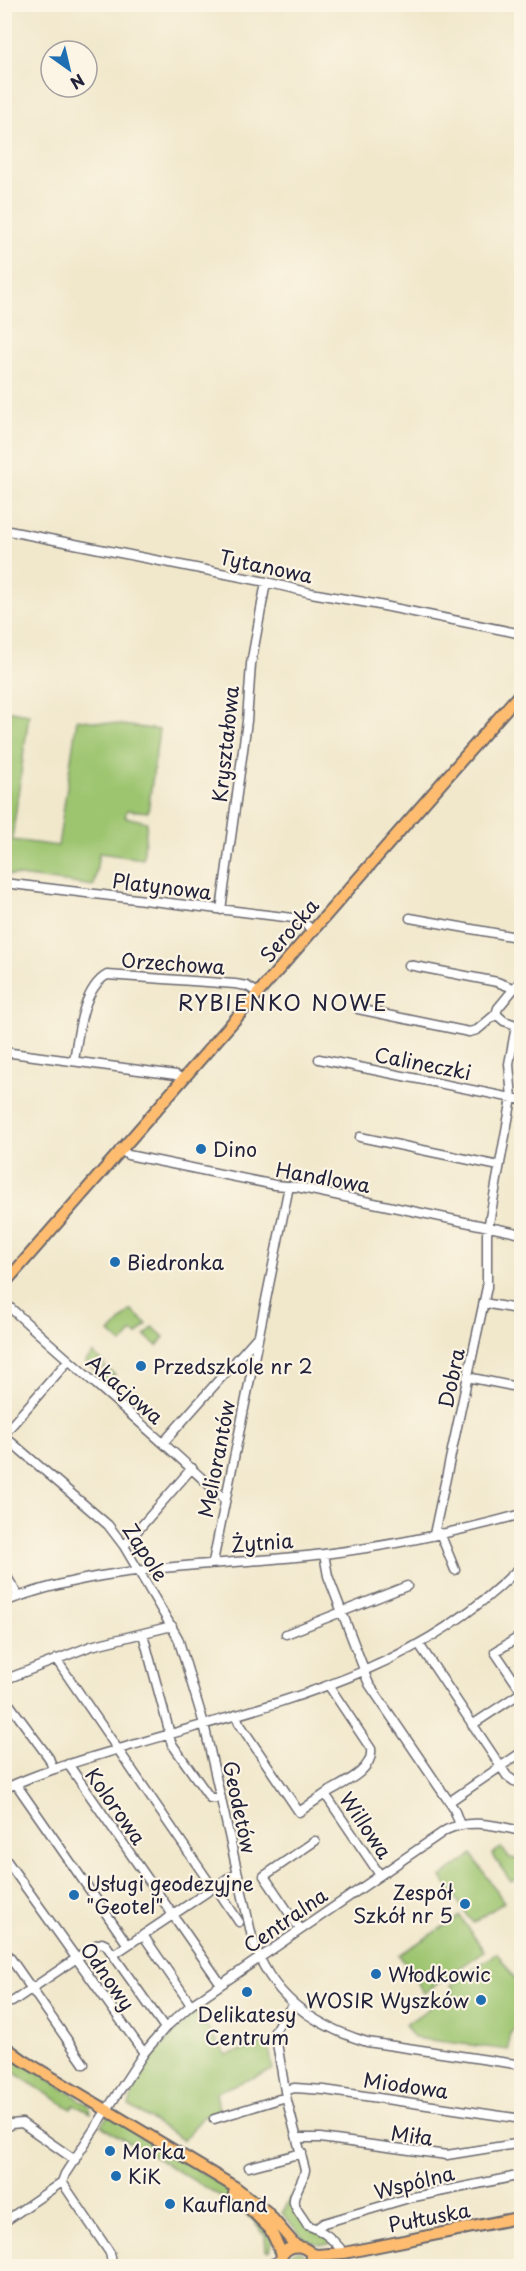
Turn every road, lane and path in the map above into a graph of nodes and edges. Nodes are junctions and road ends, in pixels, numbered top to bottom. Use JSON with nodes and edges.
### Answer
{"nodes":[{"id":1,"x":4,"y":530,"type":"edge"},
{"id":2,"x":266,"y":582,"type":"junction"},
{"id":3,"x":522,"y":634,"type":"edge"},
{"id":4,"x":522,"y":691,"type":"edge"},
{"id":5,"x":4,"y":883,"type":"edge"},
{"id":6,"x":220,"y":910,"type":"junction"},
{"id":7,"x":410,"y":918,"type":"dead end"},
{"id":8,"x":312,"y":930,"type":"junction"},
{"id":9,"x":522,"y":938,"type":"edge"},
{"id":10,"x":409,"y":965,"type":"dead end"},
{"id":11,"x":522,"y":979,"type":"edge"},
{"id":12,"x":513,"y":988,"type":"junction"},
{"id":13,"x":258,"y":993,"type":"junction"},
{"id":14,"x":358,"y":1009,"type":"dead end"},
{"id":15,"x":496,"y":1014,"type":"junction"},
{"id":16,"x":519,"y":1026,"type":"edge"},
{"id":17,"x":4,"y":1052,"type":"edge"},
{"id":18,"x":319,"y":1059,"type":"dead end"},
{"id":19,"x":74,"y":1061,"type":"junction"},
{"id":20,"x":182,"y":1079,"type":"junction"},
{"id":21,"x":512,"y":1098,"type":"junction"},
{"id":22,"x":522,"y":1100,"type":"edge"},
{"id":23,"x":360,"y":1137,"type":"dead end"},
{"id":24,"x":120,"y":1149,"type":"junction"},
{"id":25,"x":499,"y":1166,"type":"junction"},
{"id":26,"x":290,"y":1186,"type":"junction"},
{"id":27,"x":488,"y":1226,"type":"junction"},
{"id":28,"x":522,"y":1234,"type":"edge"},
{"id":29,"x":4,"y":1284,"type":"edge"},
{"id":30,"x":4,"y":1302,"type":"edge"},
{"id":31,"x":484,"y":1303,"type":"junction"},
{"id":32,"x":522,"y":1310,"type":"edge"},
{"id":33,"x":258,"y":1336,"type":"junction"},
{"id":34,"x":68,"y":1361,"type":"junction"},
{"id":35,"x":467,"y":1377,"type":"junction"},
{"id":36,"x":522,"y":1388,"type":"edge"},
{"id":37,"x":4,"y":1435,"type":"edge"},
{"id":38,"x":163,"y":1443,"type":"junction"},
{"id":39,"x":192,"y":1468,"type":"junction"},
{"id":40,"x":224,"y":1499,"type":"junction"},
{"id":41,"x":522,"y":1514,"type":"edge"},
{"id":42,"x":437,"y":1534,"type":"junction"},
{"id":43,"x":124,"y":1546,"type":"junction"},
{"id":44,"x":324,"y":1554,"type":"junction"},
{"id":45,"x":213,"y":1562,"type":"junction"},
{"id":46,"x":522,"y":1565,"type":"edge"},
{"id":47,"x":138,"y":1570,"type":"junction"},
{"id":48,"x":455,"y":1570,"type":"dead end"},
{"id":49,"x":4,"y":1572,"type":"edge"},
{"id":50,"x":407,"y":1587,"type":"dead end"},
{"id":51,"x":19,"y":1597,"type":"junction"},
{"id":52,"x":4,"y":1602,"type":"edge"},
{"id":53,"x":342,"y":1612,"type":"junction"},
{"id":54,"x":172,"y":1626,"type":"junction"},
{"id":55,"x":143,"y":1634,"type":"junction"},
{"id":56,"x":286,"y":1634,"type":"dead end"},
{"id":57,"x":522,"y":1635,"type":"edge"},
{"id":58,"x":419,"y":1644,"type":"junction"},
{"id":59,"x":56,"y":1659,"type":"junction"},
{"id":60,"x":364,"y":1672,"type":"junction"},
{"id":61,"x":4,"y":1680,"type":"edge"},
{"id":62,"x":329,"y":1686,"type":"junction"},
{"id":63,"x":521,"y":1692,"type":"edge"},
{"id":64,"x":4,"y":1696,"type":"edge"},
{"id":65,"x":236,"y":1715,"type":"junction"},
{"id":66,"x":204,"y":1724,"type":"junction"},
{"id":67,"x":472,"y":1725,"type":"junction"},
{"id":68,"x":169,"y":1734,"type":"junction"},
{"id":69,"x":118,"y":1749,"type":"junction"},
{"id":70,"x":522,"y":1752,"type":"edge"},
{"id":71,"x":68,"y":1764,"type":"junction"},
{"id":72,"x":500,"y":1766,"type":"junction"},
{"id":73,"x":54,"y":1769,"type":"junction"},
{"id":74,"x":522,"y":1783,"type":"edge"},
{"id":75,"x":16,"y":1784,"type":"junction"},
{"id":76,"x":4,"y":1790,"type":"edge"},
{"id":77,"x":325,"y":1794,"type":"junction"},
{"id":78,"x":221,"y":1798,"type":"junction"},
{"id":79,"x":449,"y":1802,"type":"junction"},
{"id":80,"x":460,"y":1825,"type":"junction"},
{"id":81,"x":522,"y":1830,"type":"edge"},
{"id":82,"x":315,"y":1841,"type":"dead end"},
{"id":83,"x":4,"y":1857,"type":"edge"},
{"id":84,"x":238,"y":1874,"type":"junction"},
{"id":85,"x":380,"y":1875,"type":"junction"},
{"id":86,"x":214,"y":1887,"type":"junction"},
{"id":87,"x":171,"y":1915,"type":"junction"},
{"id":88,"x":239,"y":1922,"type":"dead end"},
{"id":89,"x":300,"y":1929,"type":"junction"},
{"id":90,"x":143,"y":1935,"type":"junction"},
{"id":91,"x":128,"y":1945,"type":"junction"},
{"id":92,"x":4,"y":1949,"type":"edge"},
{"id":93,"x":113,"y":1955,"type":"junction"},
{"id":94,"x":259,"y":1957,"type":"junction"},
{"id":95,"x":76,"y":1959,"type":"junction"},
{"id":96,"x":220,"y":1984,"type":"junction"},
{"id":97,"x":32,"y":1989,"type":"junction"},
{"id":98,"x":6,"y":2002,"type":"edge"},
{"id":99,"x":294,"y":2004,"type":"junction"},
{"id":100,"x":191,"y":2005,"type":"junction"},
{"id":101,"x":165,"y":2028,"type":"junction"},
{"id":102,"x":4,"y":2046,"type":"edge"},
{"id":103,"x":144,"y":2053,"type":"junction"},
{"id":104,"x":84,"y":2064,"type":"dead end"},
{"id":105,"x":522,"y":2065,"type":"edge"},
{"id":106,"x":286,"y":2093,"type":"junction"},
{"id":107,"x":108,"y":2109,"type":"junction"},
{"id":108,"x":214,"y":2119,"type":"dead end"},
{"id":109,"x":522,"y":2119,"type":"edge"},
{"id":110,"x":4,"y":2129,"type":"edge"},
{"id":111,"x":298,"y":2138,"type":"junction"},
{"id":112,"x":522,"y":2143,"type":"edge"},
{"id":113,"x":302,"y":2153,"type":"junction"},
{"id":114,"x":75,"y":2160,"type":"junction"},
{"id":115,"x":249,"y":2167,"type":"dead end"},
{"id":116,"x":213,"y":2175,"type":"junction"},
{"id":117,"x":522,"y":2175,"type":"edge"},
{"id":118,"x":63,"y":2182,"type":"junction"},
{"id":119,"x":522,"y":2217,"type":"edge"},
{"id":120,"x":4,"y":2222,"type":"edge"},
{"id":121,"x":317,"y":2228,"type":"junction"},
{"id":122,"x":296,"y":2246,"type":"junction"},
{"id":123,"x":311,"y":2253,"type":"junction"},
{"id":124,"x":344,"y":2253,"type":"junction"},
{"id":125,"x":281,"y":2260,"type":"edge"},
{"id":126,"x":4,"y":2262,"type":"edge"},
{"id":127,"x":15,"y":2266,"type":"edge"},
{"id":128,"x":113,"y":2266,"type":"edge"},
{"id":129,"x":266,"y":2266,"type":"edge"},
{"id":130,"x":314,"y":2266,"type":"edge"}],
"edges":[{"from":1,"to":2,"type":"street","name":"Tytanowa"},
{"from":2,"to":3,"type":"street","name":"Tytanowa"},
{"from":2,"to":6,"type":"street","name":"Kryształowa"},
{"from":4,"to":8,"type":"main road","name":"Serocka"},
{"from":5,"to":6,"type":"street","name":"Platynowa"},
{"from":6,"to":8,"type":"street","name":"Platynowa"},
{"from":7,"to":9,"type":"street"},
{"from":8,"to":13,"type":"main road","name":"Serocka"},
{"from":10,"to":12,"type":"street"},
{"from":11,"to":12,"type":"street"},
{"from":12,"to":15,"type":"street"},
{"from":13,"to":19,"type":"street","name":"Orzechowa"},
{"from":13,"to":20,"type":"main road","name":"Serocka"},
{"from":14,"to":15,"type":"street"},
{"from":15,"to":16,"type":"street"},
{"from":16,"to":21,"type":"street","name":"Dobra"},
{"from":17,"to":19,"type":"street"},
{"from":18,"to":21,"type":"street","name":"Calineczki"},
{"from":19,"to":20,"type":"street"},
{"from":20,"to":24,"type":"main road","name":"Serocka"},
{"from":21,"to":22,"type":"street","name":"Calineczki"},
{"from":21,"to":25,"type":"street","name":"Dobra"},
{"from":23,"to":25,"type":"street"},
{"from":24,"to":26,"type":"street","name":"Handlowa"},
{"from":24,"to":29,"type":"main road","name":"Serocka"},
{"from":25,"to":27,"type":"street","name":"Dobra"},
{"from":26,"to":27,"type":"street","name":"Handlowa"},
{"from":26,"to":33,"type":"street","name":"Meliorantów"},
{"from":27,"to":28,"type":"street","name":"Handlowa"},
{"from":27,"to":31,"type":"street","name":"Dobra"},
{"from":30,"to":34,"type":"street","name":"Akacjowa"},
{"from":31,"to":32,"type":"street"},
{"from":31,"to":35,"type":"street","name":"Dobra"},
{"from":33,"to":38,"type":"street"},
{"from":33,"to":40,"type":"street","name":"Meliorantów"},
{"from":34,"to":37,"type":"street"},
{"from":34,"to":38,"type":"street","name":"Akacjowa"},
{"from":35,"to":36,"type":"street"},
{"from":35,"to":42,"type":"street","name":"Dobra"},
{"from":37,"to":43,"type":"street","name":"Zapole"},
{"from":38,"to":39,"type":"street","name":"Akacjowa"},
{"from":39,"to":40,"type":"street","name":"Akacjowa"},
{"from":39,"to":43,"type":"street"},
{"from":40,"to":45,"type":"street","name":"Meliorantów"},
{"from":41,"to":42,"type":"street","name":"Żytnia"},
{"from":42,"to":44,"type":"street","name":"Żytnia"},
{"from":42,"to":48,"type":"street"},
{"from":43,"to":47,"type":"street","name":"Zapole"},
{"from":44,"to":45,"type":"street","name":"Żytnia"},
{"from":44,"to":53,"type":"street"},
{"from":45,"to":47,"type":"street","name":"Żytnia"},
{"from":46,"to":58,"type":"street"},
{"from":47,"to":51,"type":"street","name":"Żytnia"},
{"from":47,"to":54,"type":"street","name":"Zapole"},
{"from":49,"to":51,"type":"street"},
{"from":50,"to":53,"type":"street"},
{"from":51,"to":52,"type":"street","name":"Żytnia"},
{"from":53,"to":56,"type":"street"},
{"from":53,"to":60,"type":"street"},
{"from":54,"to":55,"type":"street"},
{"from":54,"to":66,"type":"street","name":"Zapole"},
{"from":55,"to":59,"type":"street"},
{"from":55,"to":68,"type":"street"},
{"from":57,"to":63,"type":"street"},
{"from":58,"to":60,"type":"street"},
{"from":58,"to":67,"type":"street"},
{"from":59,"to":61,"type":"street"},
{"from":59,"to":69,"type":"street"},
{"from":60,"to":62,"type":"street"},
{"from":60,"to":79,"type":"street"},
{"from":62,"to":65,"type":"street"},
{"from":62,"to":77,"type":"street","name":"Willowa"},
{"from":63,"to":67,"type":"street"},
{"from":64,"to":73,"type":"street"},
{"from":65,"to":66,"type":"street"},
{"from":65,"to":77,"type":"street"},
{"from":66,"to":68,"type":"street"},
{"from":66,"to":78,"type":"street","name":"Geodetów"},
{"from":67,"to":72,"type":"street"},
{"from":68,"to":69,"type":"street"},
{"from":68,"to":78,"type":"street"},
{"from":69,"to":71,"type":"street"},
{"from":69,"to":86,"type":"street"},
{"from":70,"to":72,"type":"street"},
{"from":71,"to":73,"type":"street"},
{"from":71,"to":87,"type":"street","name":"Kolorowa"},
{"from":72,"to":74,"type":"street"},
{"from":72,"to":79,"type":"street"},
{"from":73,"to":75,"type":"street"},
{"from":75,"to":76,"type":"street"},
{"from":75,"to":91,"type":"street"},
{"from":77,"to":85,"type":"street","name":"Willowa"},
{"from":78,"to":84,"type":"street","name":"Geodetów"},
{"from":79,"to":80,"type":"street"},
{"from":80,"to":81,"type":"street","name":"Centralna"},
{"from":80,"to":85,"type":"street","name":"Centralna"},
{"from":82,"to":89,"type":"street"},
{"from":83,"to":95,"type":"street","name":"Odnowy"},
{"from":84,"to":86,"type":"street"},
{"from":84,"to":94,"type":"street","name":"Geodetów"},
{"from":85,"to":89,"type":"street","name":"Centralna"},
{"from":86,"to":87,"type":"street"},
{"from":86,"to":88,"type":"street"},
{"from":87,"to":90,"type":"street"},
{"from":87,"to":96,"type":"street","name":"Kolorowa"},
{"from":89,"to":94,"type":"street","name":"Centralna"},
{"from":90,"to":91,"type":"street"},
{"from":90,"to":100,"type":"street"},
{"from":91,"to":93,"type":"street"},
{"from":92,"to":97,"type":"street"},
{"from":93,"to":95,"type":"street"},
{"from":93,"to":101,"type":"street"},
{"from":94,"to":96,"type":"street","name":"Centralna"},
{"from":94,"to":99,"type":"street","name":"Geodetów"},
{"from":95,"to":97,"type":"street"},
{"from":95,"to":103,"type":"street","name":"Odnowy"},
{"from":96,"to":100,"type":"street","name":"Centralna"},
{"from":97,"to":98,"type":"street"},
{"from":97,"to":104,"type":"street"},
{"from":99,"to":105,"type":"street","name":"Geodetów"},
{"from":99,"to":106,"type":"street"},
{"from":100,"to":101,"type":"street","name":"Centralna"},
{"from":101,"to":103,"type":"street","name":"Centralna"},
{"from":102,"to":107,"type":"main road"},
{"from":103,"to":107,"type":"street","name":"Centralna"},
{"from":106,"to":108,"type":"street","name":"Miodowa"},
{"from":106,"to":109,"type":"street","name":"Miodowa"},
{"from":106,"to":111,"type":"street"},
{"from":107,"to":114,"type":"street","name":"Centralna"},
{"from":107,"to":116,"type":"main road"},
{"from":110,"to":114,"type":"street"},
{"from":111,"to":112,"type":"street","name":"Miła"},
{"from":111,"to":113,"type":"street"},
{"from":113,"to":115,"type":"street"},
{"from":113,"to":121,"type":"street"},
{"from":114,"to":118,"type":"street"},
{"from":116,"to":122,"type":"main road"},
{"from":116,"to":125,"type":"main road"},
{"from":117,"to":121,"type":"street","name":"Wspólna"},
{"from":118,"to":120,"type":"street"},
{"from":118,"to":128,"type":"street"},
{"from":119,"to":124,"type":"main road","name":"Pułtuska"},
{"from":121,"to":124,"type":"street"},
{"from":122,"to":123,"type":"main road"},
{"from":122,"to":125,"type":"main road"},
{"from":123,"to":124,"type":"main road","name":"Pułtuska"},
{"from":123,"to":130,"type":"main road"},
{"from":124,"to":130,"type":"main road","name":"Pułtuska"},
{"from":125,"to":129,"type":"street"},
{"from":126,"to":127,"type":"street"}]}
